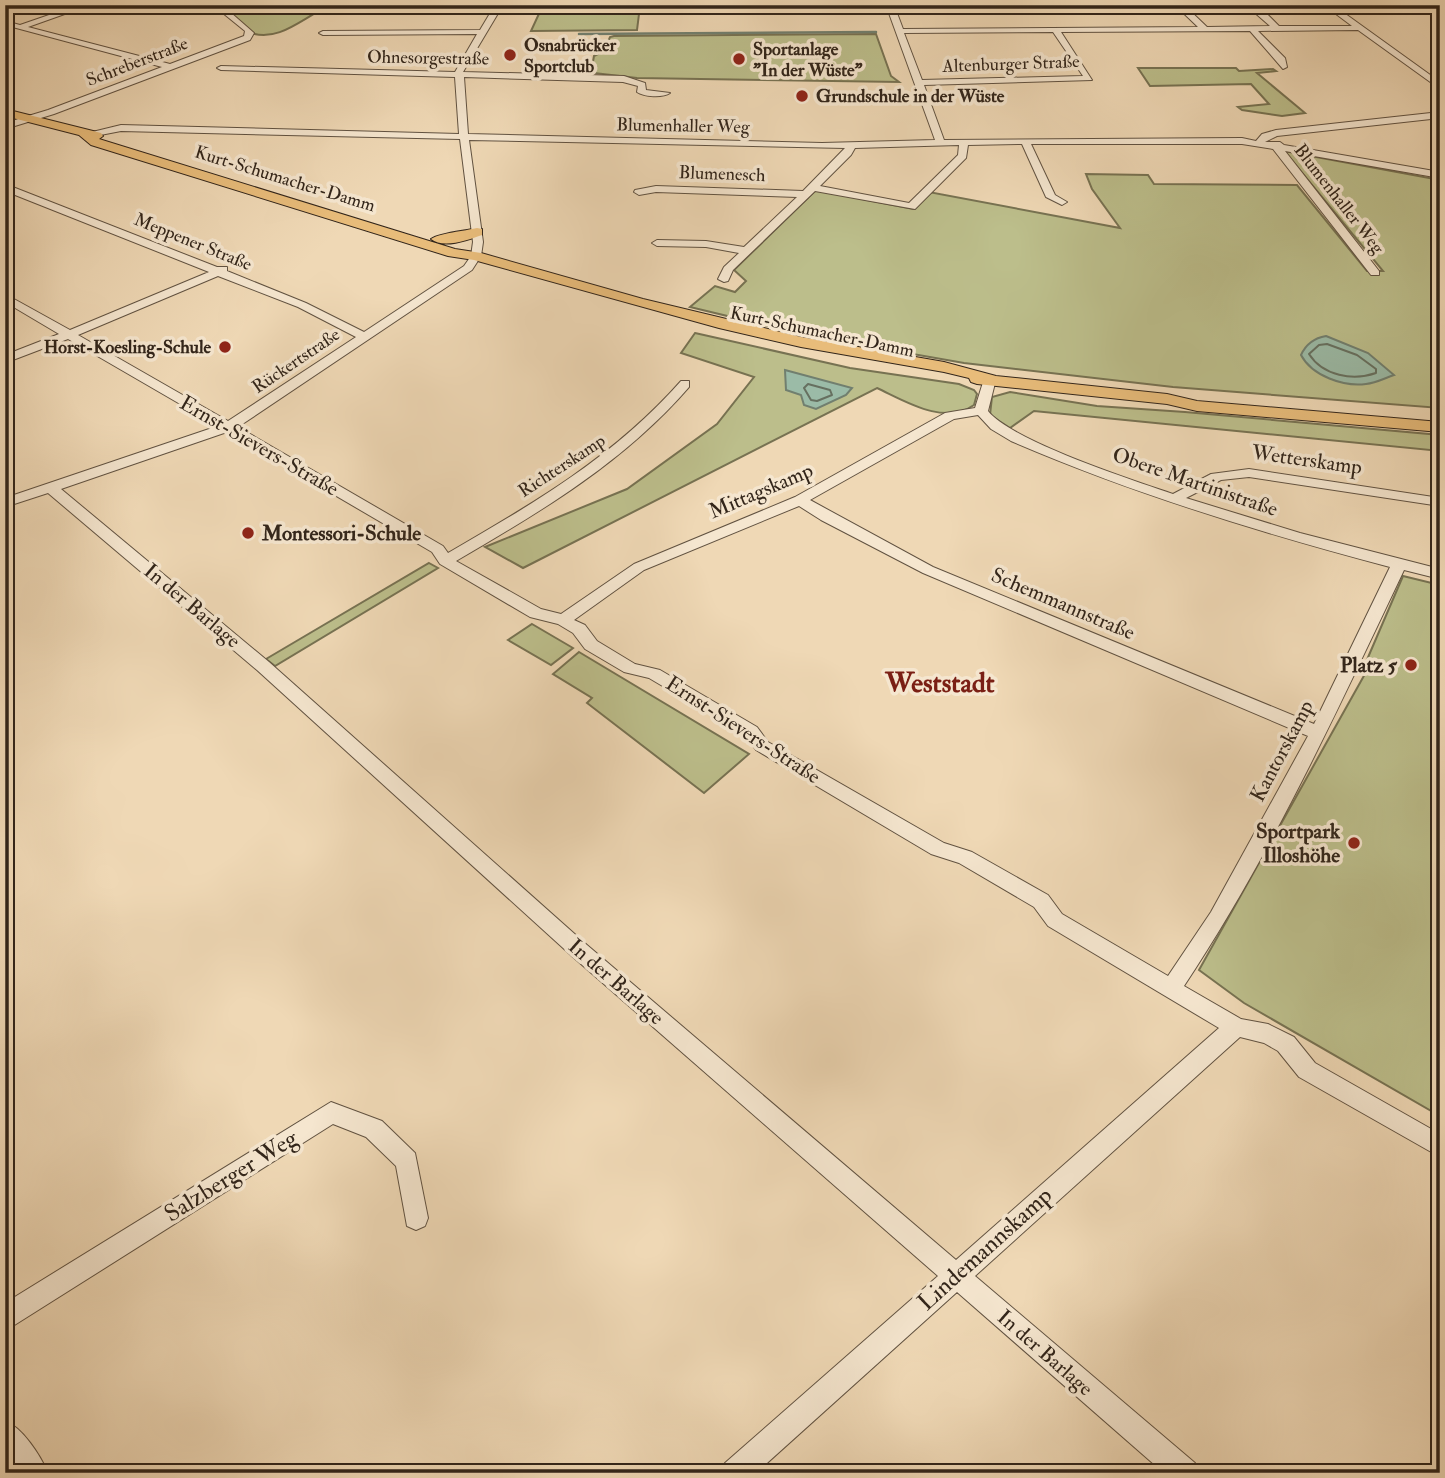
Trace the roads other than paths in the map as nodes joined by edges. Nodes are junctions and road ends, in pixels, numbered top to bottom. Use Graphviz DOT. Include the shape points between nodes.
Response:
graph roads {
  1 [pos="86,5"];
  2 [pos="217,5"];
  3 [pos="499,5"];
  4 [pos="890,5"];
  5 [pos="1179,5"];
  6 [pos="1250,5"];
  7 [pos="1328,5"];
  8 [pos="5,23"];
  9 [pos="20,27"];
  10 [pos="1251,28"];
  11 [pos="1276,28"];
  12 [pos="1360,28"];
  13 [pos="1205,29"];
  14 [pos="1055,30"];
  15 [pos="900,31"];
  16 [pos="5,32"];
  17 [pos="483,32"];
  18 [pos="323,33"];
  19 [pos="167,66"];
  20 [pos="1283,67"];
  21 [pos="221,68"];
  22 [pos="459,75"];
  23 [pos="919,83"];
  24 [pos="1440,86"];
  25 [pos="666,93"];
  26 [pos="5,109"];
  27 [pos="1440,115"];
  28 [pos="33,119"];
  29 [pos="5,126"];
  30 [pos="85,135"];
  31 [pos="464,138"];
  32 [pos="964,141"];
  33 [pos="1025,141"];
  34 [pos="940,142"];
  35 [pos="1260,142"];
  36 [pos="851,145"];
  37 [pos="1280,145"];
  38 [pos="1440,175"];
  39 [pos="5,187"];
  40 [pos="808,190"];
  41 [pos="639,192"];
  42 [pos="1062,202"];
  43 [pos="477,232"];
  44 [pos="438,239"];
  45 [pos="657,243"];
  46 [pos="747,251"];
  47 [pos="476,256"];
  48 [pos="233,264"];
  49 [pos="219,271"];
  50 [pos="1375,273"];
  51 [pos="724,279"];
  52 [pos="5,297"];
  53 [pos="69,335"];
  54 [pos="365,337"];
  55 [pos="5,359"];
  56 [pos="989,379"];
  57 [pos="685,384"];
  58 [pos="1167,399"];
  59 [pos="981,411"];
  60 [pos="1440,417"];
  61 [pos="1440,427"];
  62 [pos="229,428"];
  63 [pos="51,488"];
  64 [pos="1174,499"];
  65 [pos="800,500"];
  66 [pos="1440,502"];
  67 [pos="5,503"];
  68 [pos="445,561"];
  69 [pos="1399,564"];
  70 [pos="1440,574"];
  71 [pos="563,620"];
  72 [pos="1318,733"];
  73 [pos="1171,988"];
  74 [pos="1236,1027"];
  75 [pos="1440,1146"];
  76 [pos="416,1218"];
  77 [pos="955,1275"];
  78 [pos="5,1318"];
  79 [pos="5,1434"];
  80 [pos="34,1473"];
  81 [pos="735,1473"];
  82 [pos="1185,1473"];
  1 -- 9 [label="street"];
  2 -- 19 [label="street, Schreberstraße" via="250,33 247,38"];
  3 -- 17 [label="street"];
  4 -- 15 [label="street"];
  5 -- 13 [label="street"];
  6 -- 11 [label="street"];
  7 -- 12 [label="street"];
  8 -- 9 [label="street"];
  9 -- 16 [label="street"];
  9 -- 19 [label="street"];
  10 -- 11 [label="street"];
  10 -- 13 [label="street"];
  10 -- 20 [label="street" via="1282,60"];
  11 -- 12 [label="street"];
  12 -- 24 [label="street"];
  13 -- 14 [label="street"];
  14 -- 15 [label="street"];
  14 -- 23 [label="street, Altenburger Straße" via="1089,78"];
  15 -- 23 [label="street"];
  17 -- 18 [label="street"];
  17 -- 22 [label="street"];
  19 -- 28 [label="street, Schreberstraße"];
  21 -- 22 [label="street, Ohnesorgestraße"];
  22 -- 25 [label="street, Ohnesorgestraße" via="624,79 642,85 641,92"];
  22 -- 31 [label="street"];
  23 -- 34 [label="street"];
  26 -- 28 [label="main road, Kurt-Schumacher-Damm"];
  27 -- 35 [label="street" via="1276,133"];
  28 -- 29 [label="street, Schreberstraße"];
  28 -- 30 [label="main road, Kurt-Schumacher-Damm"];
  30 -- 31 [label="street, Blumenhaller Weg" via="121,128"];
  30 -- 44 [label="main road, Kurt-Schumacher-Damm" via="111,138"];
  30 -- 47 [label="main road, Kurt-Schumacher-Damm" via="95,142 460,255"];
  31 -- 36 [label="street, Blumenhaller Weg"];
  31 -- 43 [label="street"];
  32 -- 33 [label="street, Blumenhaller Weg"];
  32 -- 34 [label="street, Blumenhaller Weg"];
  32 -- 40 [label="street, Blumenesch" via="963,156 911,207"];
  33 -- 35 [label="street, Blumenhaller Weg"];
  33 -- 42 [label="street" via="1051,197"];
  34 -- 36 [label="street, Blumenhaller Weg"];
  35 -- 37 [label="street, Blumenhaller Weg"];
  36 -- 40 [label="street"];
  37 -- 38 [label="street, Blumenhaller Weg"];
  37 -- 50 [label="street, Blumenhaller Weg" via="1278,149"];
  39 -- 49 [label="street, Meppener Straße"];
  40 -- 41 [label="street, Blumenesch"];
  40 -- 46 [label="street"];
  43 -- 44 [label="main road"];
  43 -- 47 [label="street"];
  44 -- 47 [label="main road, Kurt-Schumacher-Damm" via="465,247"];
  45 -- 46 [label="street"];
  46 -- 51 [label="street"];
  47 -- 54 [label="street, Rückertstraße" via="468,268"];
  47 -- 56 [label="main road, Kurt-Schumacher-Damm" via="657,316 798,350 960,379"];
  48 -- 49 [label="street"];
  49 -- 53 [label="street"];
  49 -- 54 [label="street, Meppener Straße"];
  52 -- 53 [label="street, Ernst-Sievers-Straße"];
  53 -- 55 [label="street"];
  53 -- 62 [label="street, Ernst-Sievers-Straße"];
  54 -- 62 [label="street, Rückertstraße"];
  56 -- 58 [label="main road, Kurt-Schumacher-Damm"];
  56 -- 59 [label="street"];
  57 -- 68 [label="street, Richterskamp" via="603,465"];
  58 -- 60 [label="main road, Kurt-Schumacher-Damm" via="1191,396"];
  58 -- 61 [label="main road, Kurt-Schumacher-Damm" via="1197,406"];
  59 -- 64 [label="street, Obere Martinistraße" via="1001,430"];
  59 -- 65 [label="street, Mittagskamp" via="950,416"];
  62 -- 63 [label="street, Rückertstraße"];
  62 -- 68 [label="street, Ernst-Sievers-Straße" via="438,549"];
  63 -- 67 [label="street, Rückertstraße"];
  63 -- 77 [label="street, In der Barlage" via="263,666 591,960"];
  64 -- 66 [label="street, Wetterskamp" via="1212,477 1236,472"];
  64 -- 69 [label="street, Obere Martinistraße"];
  65 -- 71 [label="street, Mittagskamp" via="639,567"];
  65 -- 72 [label="street, Schemmannstraße" via="928,569"];
  68 -- 71 [label="street, Ernst-Sievers-Straße" via="536,613"];
  69 -- 70 [label="street, Obere Martinistraße"];
  69 -- 72 [label="street, Kantorskamp"];
  71 -- 73 [label="street, Ernst-Sievers-Straße" via="579,629 591,645 630,668 654,674 751,731 762,746 944,852 965,857 1041,901 1055,920"];
  72 -- 73 [label="street, Kantorskamp" via="1218,918"];
  73 -- 74 [label="street, Ernst-Sievers-Straße"];
  74 -- 75 [label="street, Ernst-Sievers-Straße" via="1268,1034 1286,1044 1307,1070"];
  74 -- 77 [label="street, Lindemannskamp"];
  76 -- 78 [label="street, Salzberger Weg" via="407,1161 374,1129 331,1113"];
  77 -- 81 [label="street, Lindemannskamp"];
  77 -- 82 [label="street, In der Barlage"];
  79 -- 80 [label="street"];
}
